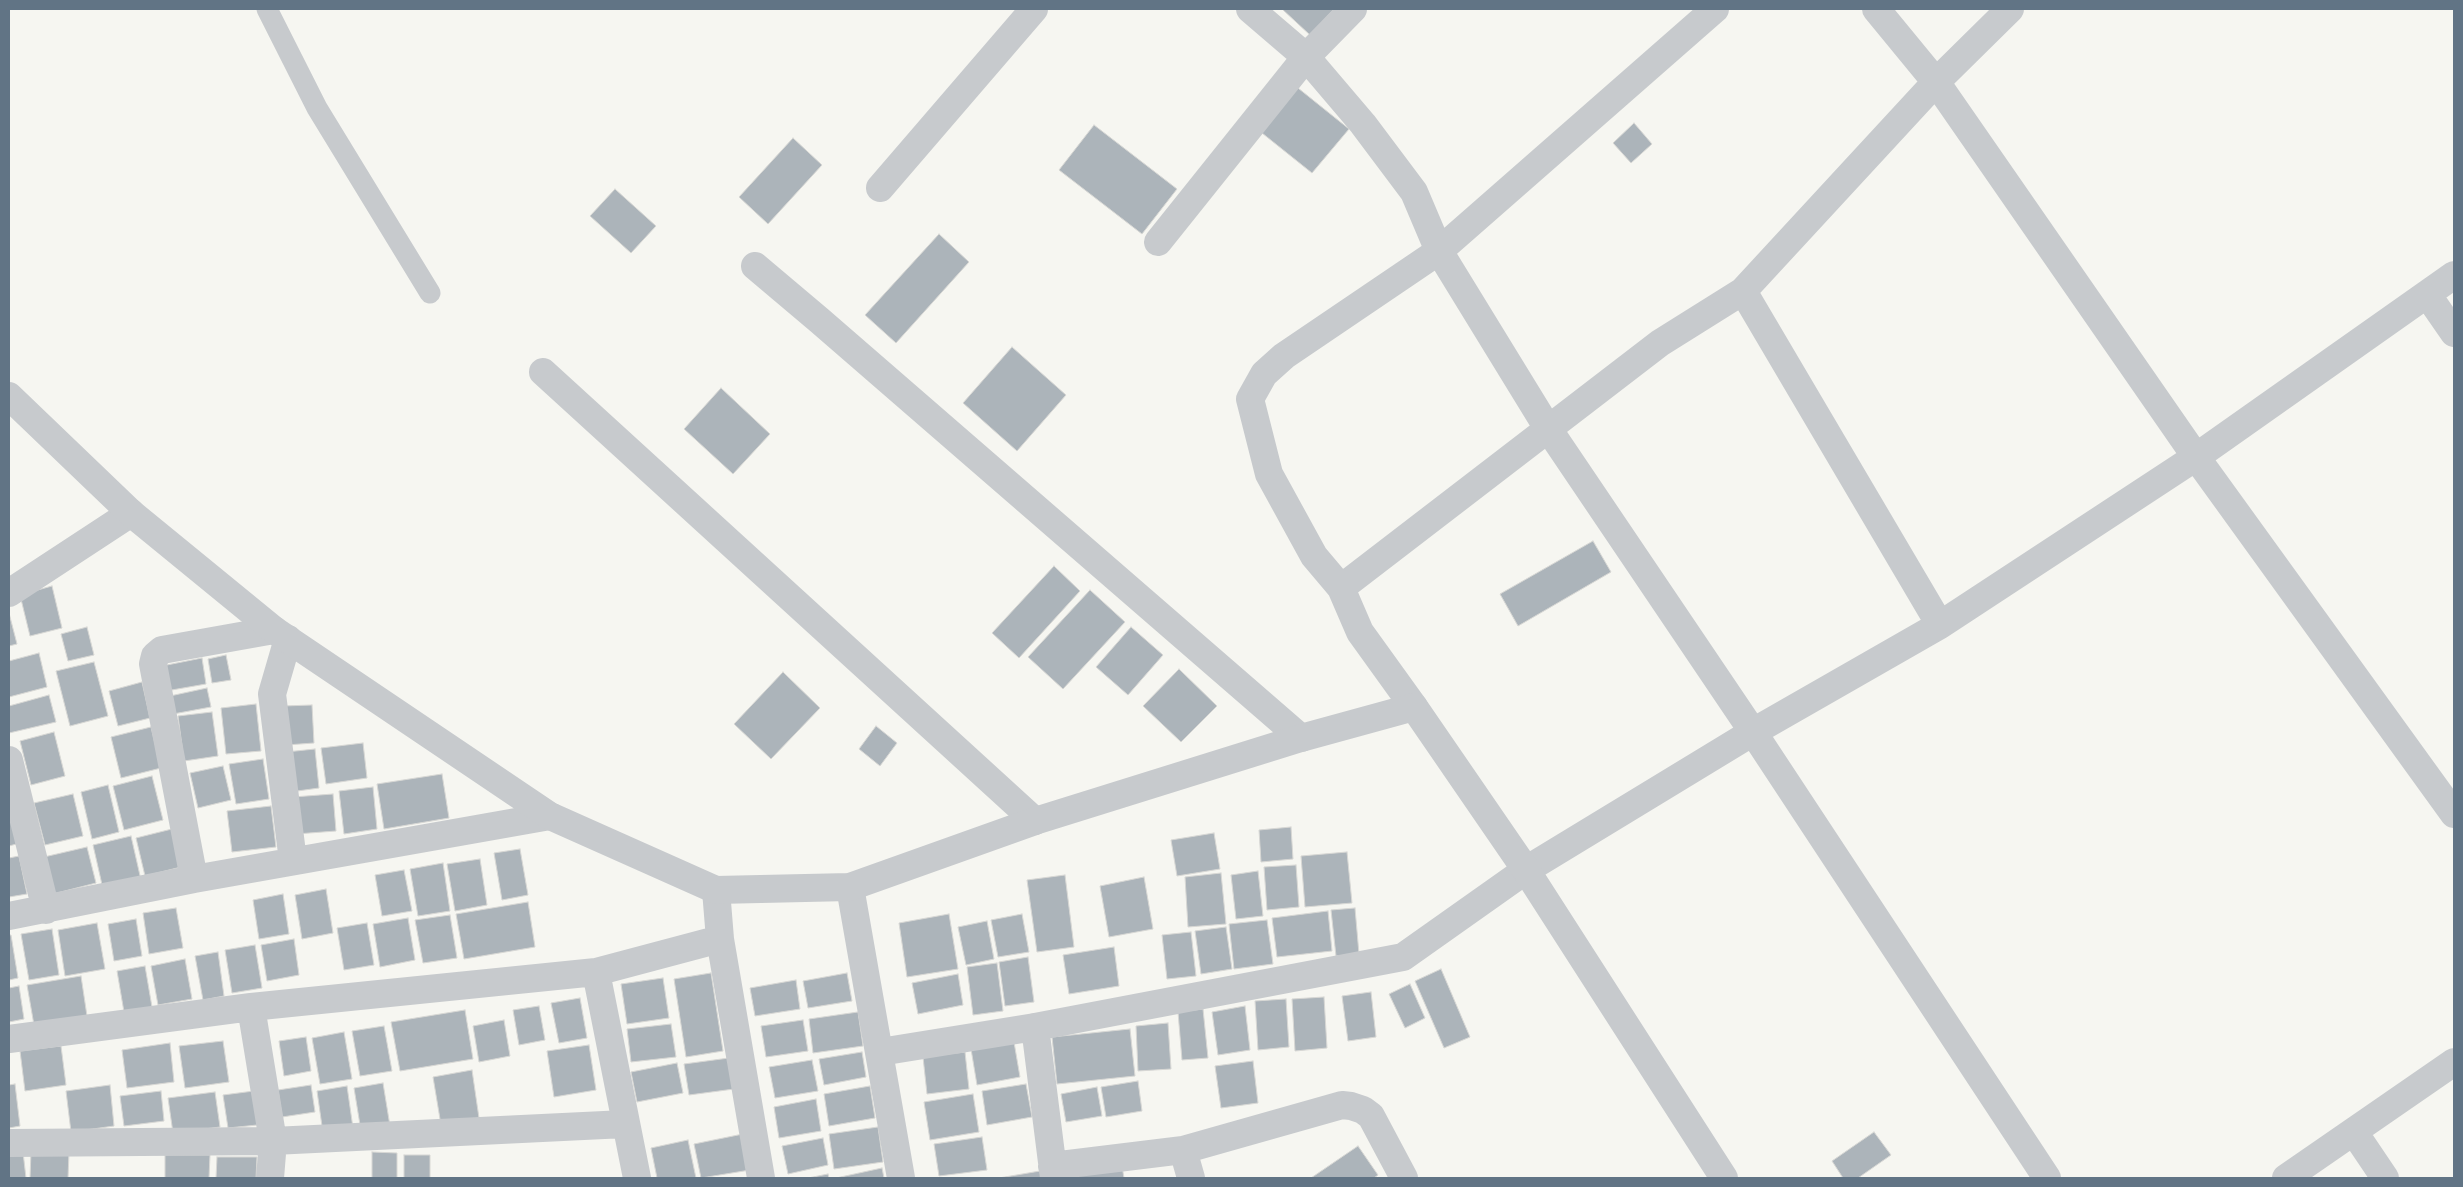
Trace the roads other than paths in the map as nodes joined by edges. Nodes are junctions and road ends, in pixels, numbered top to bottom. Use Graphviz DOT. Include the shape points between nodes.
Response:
graph roads {
  1 [pos="268,9"];
  2 [pos="1034,9"];
  3 [pos="1250,9"];
  4 [pos="1353,9"];
  5 [pos="1715,9"];
  6 [pos="1876,9"];
  7 [pos="2010,9"];
  8 [pos="1306,57"];
  9 [pos="1936,82"];
  10 [pos="880,188"];
  11 [pos="1158,242"];
  12 [pos="1439,251"];
  13 [pos="755,266"];
  14 [pos="2454,276"];
  15 [pos="1743,291"];
  16 [pos="430,293"];
  17 [pos="2427,294"];
  18 [pos="2454,333"];
  19 [pos="542,372"];
  20 [pos="9,396"];
  21 [pos="1548,427"];
  22 [pos="2196,457"];
  23 [pos="130,513"];
  24 [pos="1341,588"];
  25 [pos="9,593"];
  26 [pos="1940,625"];
  27 [pos="281,635"];
  28 [pos="1414,707"];
  29 [pos="1753,732"];
  30 [pos="1301,738"];
  31 [pos="9,760"];
  32 [pos="13,797"];
  33 [pos="2454,814"];
  34 [pos="550,816"];
  35 [pos="1036,821"];
  36 [pos="293,861"];
  37 [pos="1526,870"];
  38 [pos="194,879"];
  39 [pos="850,887"];
  40 [pos="716,890"];
  41 [pos="46,910"];
  42 [pos="9,916"];
  43 [pos="720,939"];
  44 [pos="596,972"];
  45 [pos="251,1007"];
  46 [pos="1035,1027"];
  47 [pos="9,1038"];
  48 [pos="880,1052"];
  49 [pos="2454,1062"];
  50 [pos="625,1124"];
  51 [pos="2354,1132"];
  52 [pos="272,1142"];
  53 [pos="9,1143"];
  54 [pos="1183,1150"];
  55 [pos="1053,1172"];
  56 [pos="270,1178"];
  57 [pos="637,1178"];
  58 [pos="761,1178"];
  59 [pos="901,1178"];
  60 [pos="1191,1178"];
  61 [pos="1404,1178"];
  62 [pos="1724,1178"];
  63 [pos="2047,1178"];
  64 [pos="2286,1178"];
  65 [pos="2385,1178"];
  1 -- 16 [label="lane" via="317,108"];
  2 -- 10 [label="street"];
  3 -- 8 [label="street"];
  4 -- 8 [label="street"];
  5 -- 12 [label="street"];
  6 -- 9 [label="street"];
  7 -- 9 [label="street"];
  8 -- 11 [label="street"];
  8 -- 12 [label="street" via="1414,192"];
  9 -- 15 [label="street"];
  9 -- 22 [label="street"];
  12 -- 21 [label="street"];
  12 -- 24 [label="street" via="1284,356 1264,374 1250,399 1269,474 1314,556"];
  13 -- 30 [label="street"];
  14 -- 17 [label="street"];
  15 -- 21 [label="street" via="1660,343"];
  15 -- 26 [label="street"];
  17 -- 18 [label="street"];
  17 -- 22 [label="street"];
  19 -- 35 [label="street"];
  20 -- 23 [label="street"];
  21 -- 24 [label="street"];
  21 -- 29 [label="street"];
  22 -- 26 [label="street"];
  22 -- 33 [label="street"];
  23 -- 25 [label="street"];
  23 -- 27 [label="street"];
  24 -- 28 [label="street" via="1360,632"];
  26 -- 29 [label="street"];
  27 -- 34 [label="street"];
  27 -- 36 [label="street" via="272,694"];
  27 -- 38 [label="street" via="162,650 155,656 153,664"];
  28 -- 30 [label="street"];
  28 -- 37 [label="street"];
  29 -- 37 [label="street"];
  29 -- 63 [label="street"];
  30 -- 35 [label="street"];
  31 -- 32 [label="street"];
  32 -- 41 [label="street"];
  34 -- 36 [label="street"];
  34 -- 40 [label="street"];
  35 -- 39 [label="street"];
  36 -- 38 [label="street"];
  37 -- 46 [label="street" via="1403,957"];
  37 -- 62 [label="street"];
  38 -- 41 [label="street"];
  39 -- 40 [label="street"];
  39 -- 48 [label="street"];
  40 -- 43 [label="street"];
  41 -- 42 [label="street"];
  43 -- 44 [label="street"];
  43 -- 58 [label="street"];
  44 -- 45 [label="street"];
  44 -- 50 [label="street"];
  45 -- 47 [label="street"];
  45 -- 52 [label="street"];
  46 -- 48 [label="street"];
  46 -- 55 [label="street"];
  48 -- 59 [label="street"];
  49 -- 51 [label="street"];
  50 -- 52 [label="street"];
  50 -- 57 [label="street"];
  51 -- 64 [label="street"];
  51 -- 65 [label="street"];
  52 -- 53 [label="street"];
  52 -- 56 [label="street"];
  54 -- 55 [label="street"];
  54 -- 60 [label="street"];
  54 -- 61 [label="street" via="1351,1106 1370,1116"];
}
